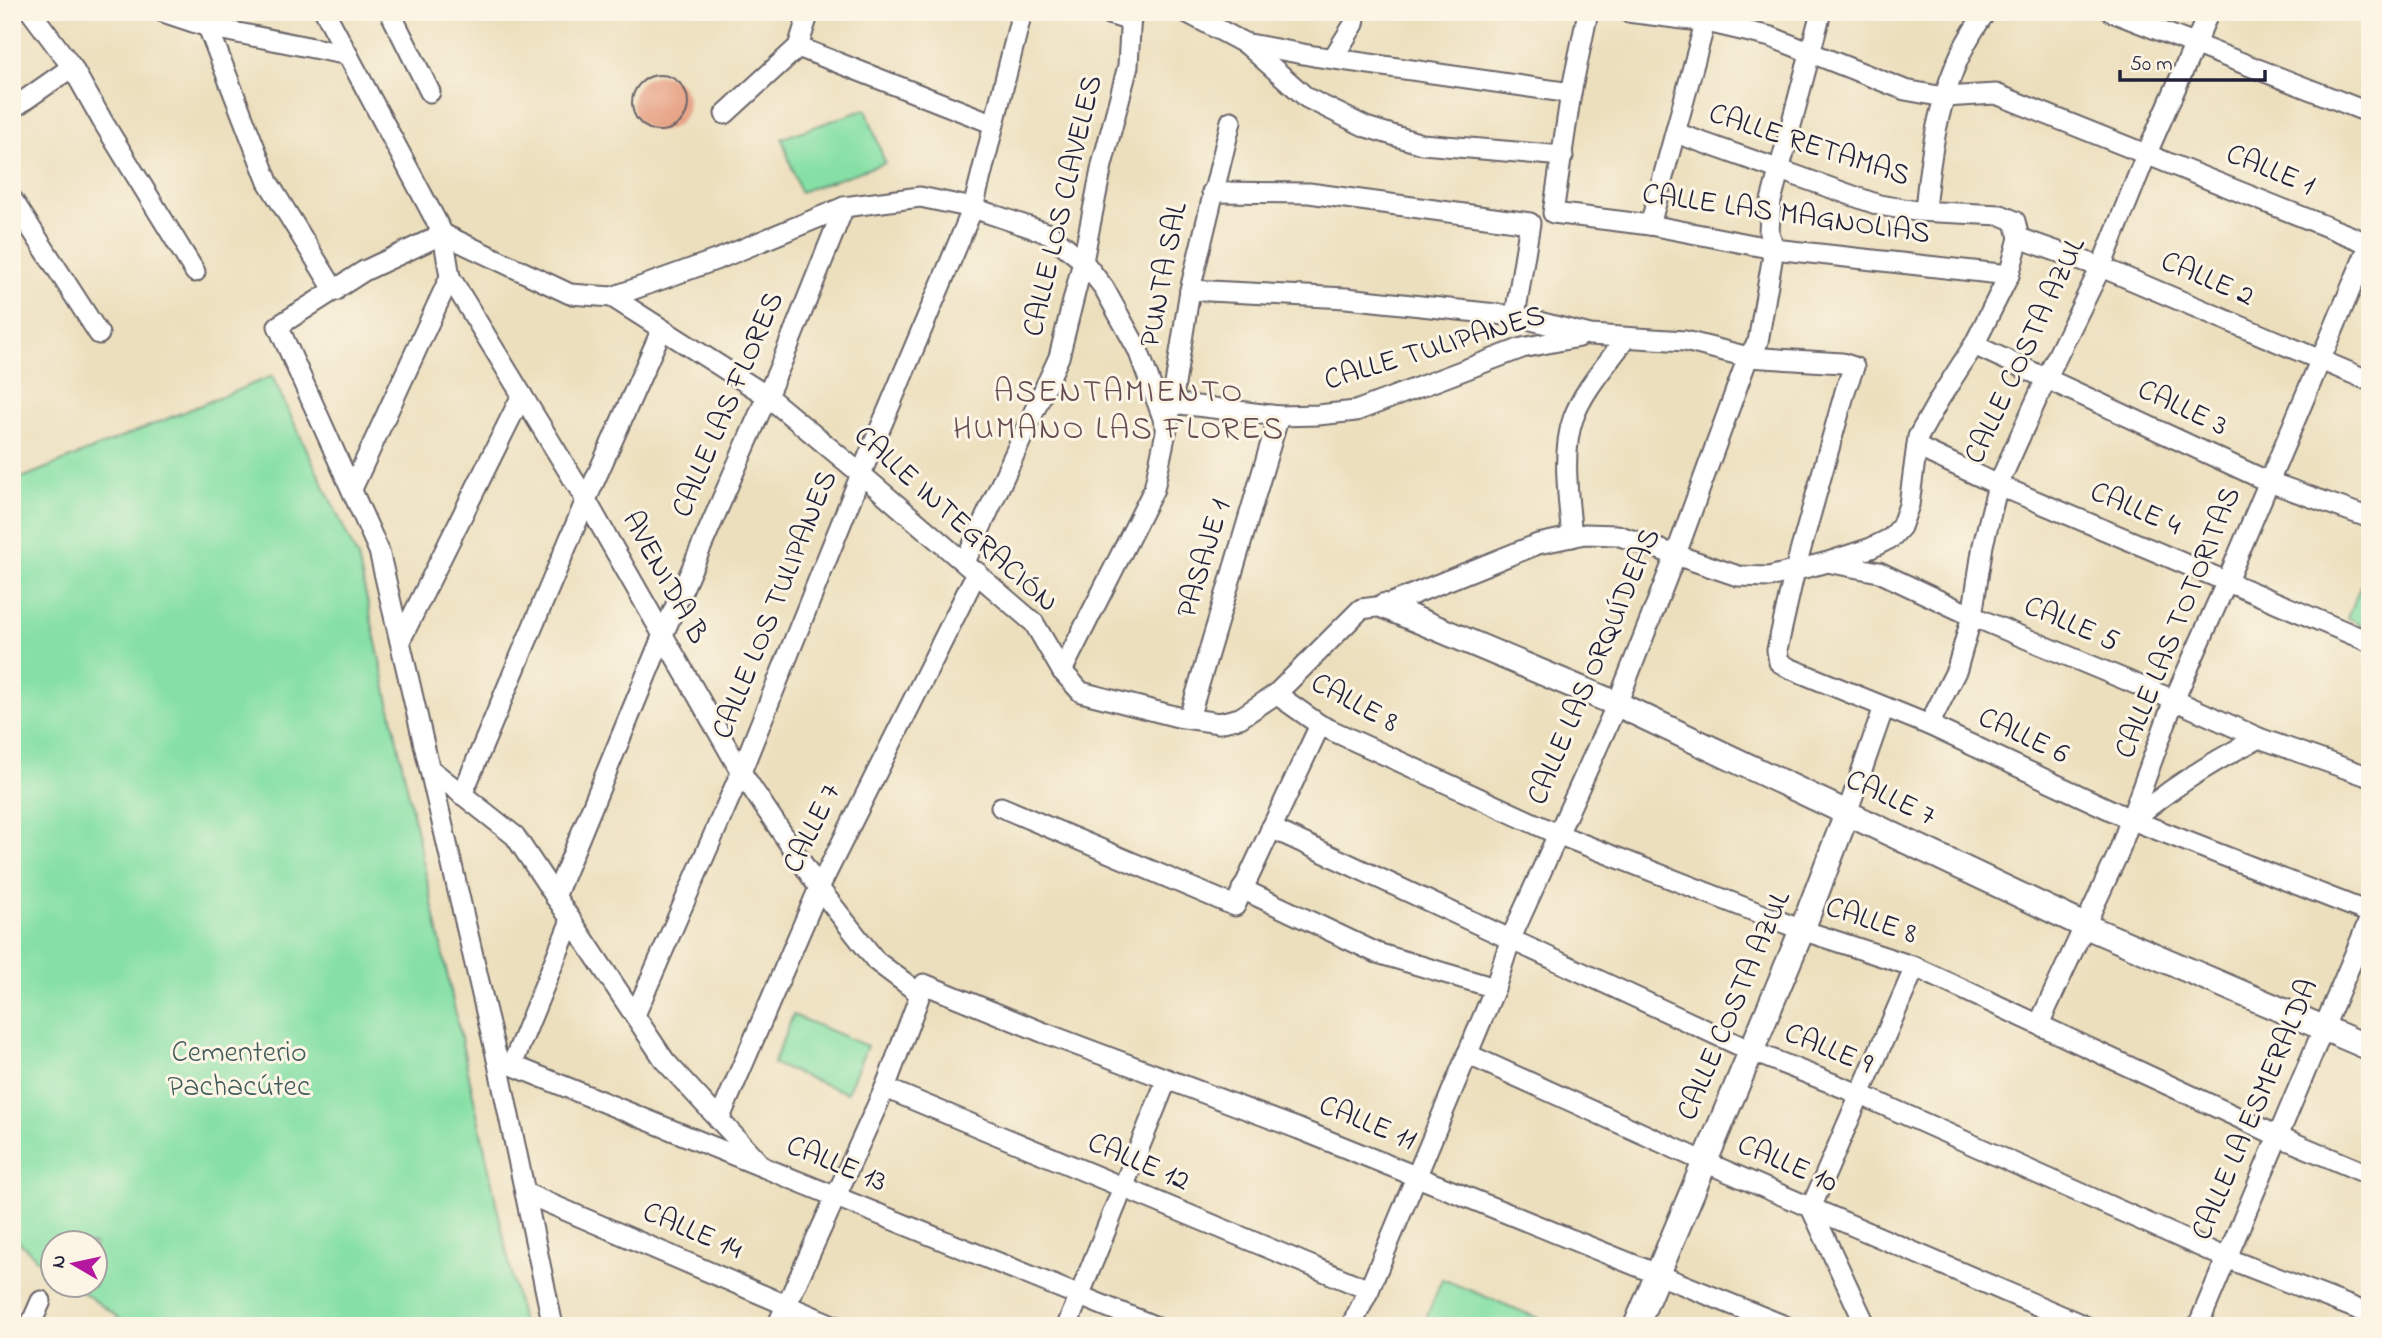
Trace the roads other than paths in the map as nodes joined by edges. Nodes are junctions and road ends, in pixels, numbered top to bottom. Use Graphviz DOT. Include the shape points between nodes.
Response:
graph roads {
  1 [pos="32,12"];
  2 [pos="163,12"];
  3 [pos="325,12"];
  4 [pos="390,12"];
  5 [pos="809,12"];
  6 [pos="1022,12"];
  7 [pos="1102,12"];
  8 [pos="1186,12"];
  9 [pos="1356,12"];
  10 [pos="1588,12"];
  11 [pos="1628,12"];
  12 [pos="1821,12"];
  13 [pos="1986,12"];
  14 [pos="2112,12"];
  15 [pos="2209,12"];
  16 [pos="1131,16"];
  17 [pos="1708,17"];
  18 [pos="204,20"];
  19 [pos="1244,43"];
  20 [pos="2194,46"];
  21 [pos="798,47"];
  22 [pos="1811,54"];
  23 [pos="348,55"];
  24 [pos="1333,58"];
  25 [pos="72,67"];
  26 [pos="430,92"];
  27 [pos="1571,93"];
  28 [pos="1944,97"];
  29 [pos="12,108"];
  30 [pos="2370,113"];
  31 [pos="725,114"];
  32 [pos="1231,121"];
  33 [pos="994,124"];
  34 [pos="1675,134"];
  35 [pos="2147,153"];
  36 [pos="1563,156"];
  37 [pos="1781,171"];
  38 [pos="1212,192"];
  39 [pos="12,199"];
  40 [pos="844,207"];
  41 [pos="973,208"];
  42 [pos="1924,211"];
  43 [pos="1650,225"];
  44 [pos="443,234"];
  45 [pos="2019,238"];
  46 [pos="2370,243"];
  47 [pos="1774,250"];
  48 [pos="1083,261"];
  49 [pos="2101,267"];
  50 [pos="195,272"];
  51 [pos="2009,275"];
  52 [pos="450,277"];
  53 [pos="1190,290"];
  54 [pos="335,291"];
  55 [pos="612,297"];
  56 [pos="1515,316"];
  57 [pos="662,329"];
  58 [pos="99,334"];
  59 [pos="1590,335"];
  60 [pos="1626,338"];
  61 [pos="1975,345"];
  62 [pos="1748,357"];
  63 [pos="2319,361"];
  64 [pos="2046,379"];
  65 [pos="2370,381"];
  66 [pos="522,395"];
  67 [pos="767,396"];
  68 [pos="1172,403"];
  69 [pos="1279,416"];
  70 [pos="1167,429"];
  71 [pos="1917,447"];
  72 [pos="861,474"];
  73 [pos="2269,482"];
  74 [pos="1998,485"];
  75 [pos="352,489"];
  76 [pos="586,500"];
  77 [pos="2370,518"];
  78 [pos="1572,537"];
  79 [pos="1676,554"];
  80 [pos="1828,562"];
  81 [pos="971,567"];
  82 [pos="1795,570"];
  83 [pos="2227,581"];
  84 [pos="1384,606"];
  85 [pos="1972,616"];
  86 [pos="662,637"];
  87 [pos="400,640"];
  88 [pos="2370,642"];
  89 [pos="1062,671"];
  90 [pos="1276,694"];
  91 [pos="2174,700"];
  92 [pos="1617,704"];
  93 [pos="1884,707"];
  94 [pos="1189,718"];
  95 [pos="1320,725"];
  96 [pos="1929,725"];
  97 [pos="2259,738"];
  98 [pos="430,769"];
  99 [pos="741,772"];
  100 [pos="2370,777"];
  101 [pos="462,795"];
  102 [pos="1001,807"];
  103 [pos="1847,814"];
  104 [pos="2132,820"];
  105 [pos="1270,828"];
  106 [pos="1557,834"];
  107 [pos="818,888"];
  108 [pos="555,897"];
  109 [pos="1239,898"];
  110 [pos="2370,915"];
  111 [pos="571,920"];
  112 [pos="2083,925"];
  113 [pos="1802,930"];
  114 [pos="1511,938"];
  115 [pos="1915,967"];
  116 [pos="1494,988"];
  117 [pos="922,989"];
  118 [pos="635,1015"];
  119 [pos="2039,1024"];
  120 [pos="2323,1029"];
  121 [pos="2370,1048"];
  122 [pos="1751,1051"];
  123 [pos="1467,1054"];
  124 [pos="504,1062"];
  125 [pos="1167,1079"];
  126 [pos="885,1088"];
  127 [pos="1859,1094"];
  128 [pos="719,1120"];
  129 [pos="2278,1136"];
  130 [pos="1704,1162"];
  131 [pos="763,1168"];
  132 [pos="2370,1175"];
  133 [pos="1416,1176"];
  134 [pos="1123,1189"];
  135 [pos="525,1193"];
  136 [pos="836,1197"];
  137 [pos="1811,1208"];
  138 [pos="2226,1258"];
  139 [pos="1658,1273"];
  140 [pos="1370,1290"];
  141 [pos="1081,1295"];
  142 [pos="41,1301"];
  143 [pos="786,1306"];
  144 [pos="2370,1314"];
  145 [pos="30,1326"];
  146 [pos="553,1326"];
  147 [pos="777,1326"];
  148 [pos="835,1326"];
  149 [pos="1067,1326"];
  150 [pos="1154,1326"];
  151 [pos="1351,1326"];
  152 [pos="1636,1326"];
  153 [pos="1785,1326"];
  154 [pos="1866,1326"];
  155 [pos="2085,1326"];
  156 [pos="2198,1326"];
  1 -- 25 [label="street"];
  2 -- 18 [label="street"];
  3 -- 23 [label="street, AVENIDA B"];
  4 -- 26 [label="street"];
  5 -- 21 [label="street"];
  6 -- 33 [label="street, CALLE LOS TULIPANES"];
  7 -- 16 [label="street"];
  8 -- 19 [label="street"];
  9 -- 24 [label="street" via="1354,24"];
  10 -- 27 [label="street"];
  11 -- 17 [label="street, CALLE 1"];
  12 -- 22 [label="street, CALLE LAS ORQUÍDEAS"];
  13 -- 28 [label="street" via="1970,33"];
  14 -- 20 [label="street"];
  15 -- 20 [label="street, CALLE COSTA AZUL"];
  16 -- 48 [label="street, CALLE LOS CLAVELES" via="1128,66"];
  17 -- 22 [label="street, CALLE 1"];
  17 -- 34 [label="street"];
  18 -- 23 [label="street"];
  18 -- 54 [label="street" via="268,183"];
  19 -- 24 [label="street"];
  19 -- 36 [label="street" via="1307,98 1366,127 1422,144"];
  20 -- 30 [label="street"];
  20 -- 35 [label="street, CALLE COSTA AZUL"];
  21 -- 31 [label="street"];
  21 -- 33 [label="street"];
  22 -- 28 [label="street, CALLE 1" via="1905,90"];
  22 -- 37 [label="street, CALLE LAS ORQUÍDEAS"];
  23 -- 44 [label="street, AVENIDA B"];
  24 -- 27 [label="street"];
  25 -- 29 [label="street"];
  25 -- 50 [label="street"];
  27 -- 36 [label="street"];
  28 -- 35 [label="street, CALLE 1" via="1996,94"];
  28 -- 42 [label="street"];
  32 -- 38 [label="street, PUNTA SAL"];
  33 -- 41 [label="street, CALLE LOS TULIPANES"];
  34 -- 37 [label="street, CALLE RETAMAS"];
  34 -- 43 [label="street"];
  35 -- 46 [label="street, CALLE 1"];
  35 -- 49 [label="street, CALLE COSTA AZUL"];
  36 -- 43 [label="street, CALLE LAS MAGNOLIAS" via="1553,213"];
  37 -- 42 [label="street, CALLE RETAMAS" via="1879,205"];
  37 -- 47 [label="street, CALLE LAS ORQUÍDEAS" via="1771,201 1769,232"];
  38 -- 53 [label="street, PUNTA SAL"];
  38 -- 56 [label="street" via="1309,193 1530,223"];
  39 -- 58 [label="street"];
  40 -- 41 [label="street, CALLE INTEGRACIÓN" via="920,197"];
  40 -- 55 [label="street, CALLE INTEGRACIÓN"];
  40 -- 67 [label="street, CALLE LAS FLORES"];
  41 -- 48 [label="street, CALLE INTEGRACIÓN" via="1050,234"];
  41 -- 72 [label="street, CALLE LOS TULIPANES"];
  42 -- 45 [label="street, CALLE RETAMAS" via="2001,215 2015,221"];
  43 -- 47 [label="street, CALLE LAS MAGNOLIAS"];
  44 -- 52 [label="street, AVENIDA B"];
  44 -- 54 [label="street" via="364,271"];
  44 -- 55 [label="street, CALLE INTEGRACIÓN" via="570,294"];
  45 -- 49 [label="street, CALLE 2"];
  45 -- 51 [label="street, CALLE INTEGRACIÓN"];
  46 -- 63 [label="street, CALLE LAS TOTORITAS"];
  47 -- 51 [label="street, CALLE LAS MAGNOLIAS"];
  47 -- 62 [label="street, CALLE LAS ORQUÍDEAS" via="1758,342"];
  48 -- 70 [label="street, CALLE INTEGRACIÓN" via="1104,288 1138,350"];
  48 -- 81 [label="street, CALLE LOS CLAVELES" via="1059,357"];
  49 -- 63 [label="street, CALLE 2"];
  49 -- 64 [label="street, CALLE COSTA AZUL"];
  51 -- 61 [label="street, CALLE INTEGRACIÓN"];
  52 -- 66 [label="street, AVENIDA B"];
  52 -- 75 [label="street"];
  53 -- 56 [label="street, CALLE TULIPANES" via="1346,298"];
  53 -- 68 [label="street, PUNTA SAL"];
  54 -- 75 [label="street" via="278,326"];
  55 -- 57 [label="street, CALLE INTEGRACIÓN"];
  56 -- 59 [label="street, CALLE TULIPANES"];
  57 -- 67 [label="street, CALLE INTEGRACIÓN"];
  57 -- 76 [label="street"];
  59 -- 60 [label="street, CALLE TULIPANES"];
  59 -- 69 [label="street, CALLE TULIPANES" via="1522,348 1356,411"];
  60 -- 62 [label="street, CALLE TULIPANES" via="1685,341"];
  60 -- 78 [label="street" via="1572,420 1568,487"];
  61 -- 64 [label="street, CALLE 3"];
  61 -- 71 [label="street, CALLE INTEGRACIÓN" via="1940,398"];
  62 -- 79 [label="street, CALLE LAS ORQUÍDEAS"];
  62 -- 82 [label="street, CALLE TULIPANES" via="1854,367"];
  63 -- 65 [label="street, CALLE 2"];
  63 -- 73 [label="street, CALLE LAS TOTORITAS"];
  64 -- 73 [label="street, CALLE 3"];
  64 -- 74 [label="street, CALLE COSTA AZUL"];
  66 -- 76 [label="street, AVENIDA B"];
  66 -- 87 [label="street"];
  67 -- 72 [label="street, CALLE INTEGRACIÓN"];
  67 -- 86 [label="street, CALLE LAS FLORES"];
  68 -- 69 [label="street, CALLE TULIPANES"];
  68 -- 70 [label="street, PUNTA SAL"];
  69 -- 94 [label="street, PASAJE 1"];
  70 -- 89 [label="street, PUNTA SAL" via="1154,489"];
  71 -- 74 [label="street, CALLE 4"];
  71 -- 80 [label="street, CALLE INTEGRACIÓN" via="1909,505 1900,527 1891,538 1871,548"];
  72 -- 81 [label="street, CALLE INTEGRACIÓN"];
  72 -- 99 [label="street, CALLE LOS TULIPANES"];
  73 -- 77 [label="street, CALLE 3"];
  73 -- 83 [label="street, CALLE LAS TOTORITAS"];
  74 -- 83 [label="street, CALLE 4"];
  74 -- 85 [label="street, CALLE COSTA AZUL"];
  75 -- 87 [label="street" via="379,551"];
  76 -- 86 [label="street, AVENIDA B"];
  76 -- 101 [label="street"];
  78 -- 79 [label="street, CALLE INTEGRACIÓN" via="1617,535"];
  78 -- 84 [label="street, CALLE INTEGRACIÓN" via="1538,544"];
  79 -- 82 [label="street, CALLE INTEGRACIÓN" via="1738,576 1769,578"];
  79 -- 92 [label="street, CALLE LAS ORQUÍDEAS"];
  80 -- 82 [label="street, CALLE INTEGRACIÓN"];
  80 -- 85 [label="street, CALLE 5" via="1879,572"];
  81 -- 89 [label="street, CALLE INTEGRACIÓN" via="1034,623"];
  81 -- 107 [label="street, CALLE 7"];
  82 -- 93 [label="street, CALLE 6" via="1777,650 1779,662"];
  83 -- 88 [label="street, CALLE 4"];
  83 -- 91 [label="street, CALLE LAS TOTORITAS"];
  84 -- 90 [label="street, CALLE INTEGRACIÓN" via="1361,610"];
  84 -- 92 [label="street, CALLE 7"];
  85 -- 91 [label="street, CALLE 5"];
  85 -- 96 [label="street, CALLE COSTA AZUL" via="1957,669"];
  86 -- 99 [label="street, AVENIDA B"];
  86 -- 108 [label="street, CALLE LAS FLORES"];
  87 -- 98 [label="street"];
  89 -- 94 [label="street, CALLE INTEGRACIÓN" via="1081,692"];
  90 -- 94 [label="street, CALLE INTEGRACIÓN" via="1240,718 1219,723"];
  90 -- 95 [label="street, CALLE 8"];
  91 -- 97 [label="street, CALLE 5"];
  91 -- 104 [label="street, CALLE LAS TOTORITAS"];
  92 -- 103 [label="street, CALLE 7"];
  92 -- 106 [label="street, CALLE LAS ORQUÍDEAS"];
  93 -- 96 [label="street, CALLE 6"];
  93 -- 103 [label="street, CALLE COSTA AZUL"];
  95 -- 105 [label="street"];
  95 -- 106 [label="street, CALLE 8"];
  96 -- 104 [label="street, CALLE 6"];
  97 -- 100 [label="street, CALLE 5"];
  97 -- 104 [label="street" via="2185,778"];
  98 -- 101 [label="street"];
  98 -- 124 [label="street"];
  99 -- 107 [label="street, AVENIDA B"];
  99 -- 118 [label="street, CALLE LOS TULIPANES"];
  101 -- 108 [label="street" via="515,836"];
  102 -- 109 [label="street"];
  103 -- 112 [label="street, CALLE 7"];
  103 -- 113 [label="street, CALLE COSTA AZUL"];
  104 -- 110 [label="street, CALLE 6"];
  104 -- 112 [label="street, CALLE LAS TOTORITAS"];
  105 -- 109 [label="street"];
  105 -- 114 [label="street, CALLE 9"];
  106 -- 113 [label="street, CALLE 8"];
  106 -- 114 [label="street, CALLE LAS ORQUÍDEAS"];
  107 -- 117 [label="street, AVENIDA B" via="876,961"];
  107 -- 128 [label="street, CALLE 7"];
  108 -- 111 [label="street"];
  109 -- 116 [label="street" via="1377,953"];
  110 -- 120 [label="street, CALLE LA ESMERALDA"];
  111 -- 118 [label="street"];
  111 -- 124 [label="street"];
  112 -- 119 [label="street, CALLE LAS TOTORITAS"];
  112 -- 120 [label="street, CALLE 7"];
  113 -- 115 [label="street, CALLE 8"];
  113 -- 122 [label="street, CALLE COSTA AZUL"];
  114 -- 116 [label="street, CALLE LAS ORQUÍDEAS"];
  114 -- 122 [label="street, CALLE 9"];
  115 -- 119 [label="street, CALLE 8"];
  115 -- 127 [label="street"];
  116 -- 123 [label="street, CALLE LAS ORQUÍDEAS"];
  117 -- 125 [label="street, CALLE 11"];
  117 -- 126 [label="street"];
  118 -- 128 [label="street" via="665,1061"];
  119 -- 129 [label="street, CALLE 8"];
  120 -- 121 [label="street, CALLE 7"];
  120 -- 129 [label="street, CALLE LA ESMERALDA"];
  122 -- 127 [label="street, CALLE 9"];
  122 -- 130 [label="street, CALLE COSTA AZUL"];
  123 -- 130 [label="street, CALLE 10"];
  123 -- 133 [label="street, CALLE LAS ORQUÍDEAS"];
  124 -- 131 [label="street, CALLE 13"];
  124 -- 135 [label="street"];
  125 -- 133 [label="street, CALLE 11"];
  125 -- 134 [label="street"];
  126 -- 134 [label="street, CALLE 12"];
  126 -- 136 [label="street"];
  127 -- 137 [label="street"];
  127 -- 138 [label="street, CALLE 9"];
  128 -- 131 [label="street"];
  129 -- 132 [label="street, CALLE 8"];
  129 -- 138 [label="street, CALLE LA ESMERALDA"];
  130 -- 137 [label="street, CALLE 10"];
  130 -- 139 [label="street, CALLE COSTA AZUL"];
  131 -- 136 [label="street, CALLE 13"];
  133 -- 139 [label="street, CALLE 11"];
  133 -- 140 [label="street, CALLE LAS ORQUÍDEAS"];
  134 -- 140 [label="street, CALLE 12"];
  134 -- 141 [label="street"];
  135 -- 143 [label="street, CALLE 14"];
  135 -- 146 [label="street"];
  136 -- 141 [label="street, CALLE 13"];
  136 -- 143 [label="street"];
  137 -- 154 [label="street"];
  137 -- 155 [label="street, CALLE 10"];
  138 -- 144 [label="street, CALLE 9"];
  138 -- 156 [label="street, CALLE LA ESMERALDA"];
  139 -- 152 [label="street, CALLE COSTA AZUL"];
  139 -- 153 [label="street, CALLE 11"];
  140 -- 151 [label="street, CALLE LAS ORQUÍDEAS"];
  141 -- 149 [label="street"];
  141 -- 150 [label="street, CALLE 13"];
  142 -- 145 [label="street"];
  143 -- 147 [label="street"];
  143 -- 148 [label="street, CALLE 14"];
}
